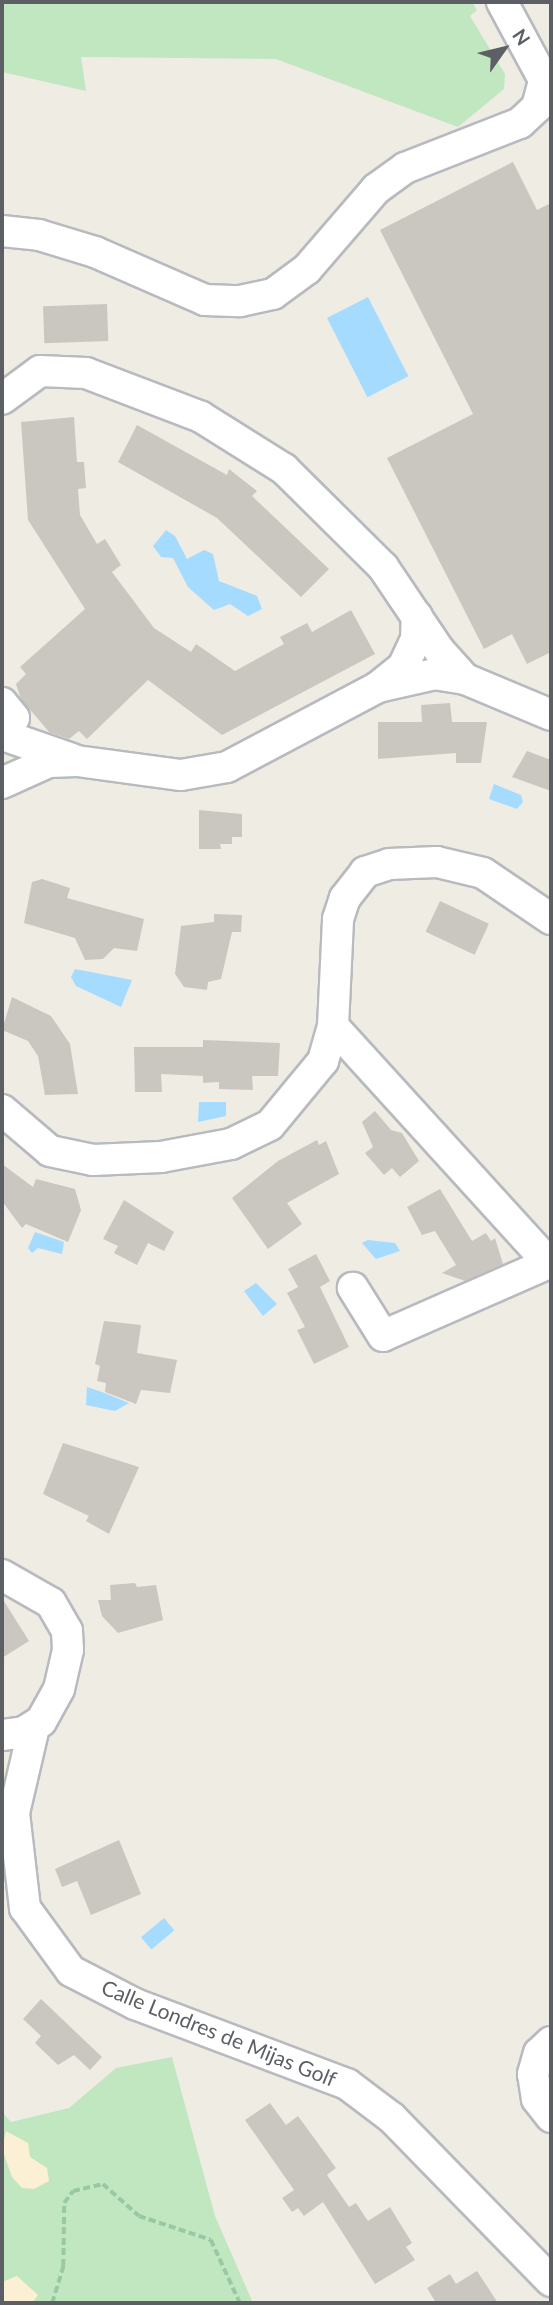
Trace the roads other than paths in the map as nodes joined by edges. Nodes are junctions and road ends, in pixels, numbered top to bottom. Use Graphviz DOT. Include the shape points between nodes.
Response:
graph roads {
  1 [pos="502,2"];
  2 [pos="2,231"];
  3 [pos="2,399"];
  4 [pos="417,617"];
  5 [pos="465,679"];
  6 [pos="378,687"];
  7 [pos="2,703"];
  8 [pos="551,715"];
  9 [pos="3,735"];
  10 [pos="77,761"];
  11 [pos="2,783"];
  12 [pos="551,919"];
  13 [pos="332,1026"];
  14 [pos="2,1110"];
  15 [pos="353,1288"];
  16 [pos="2,1575"];
  17 [pos="34,1727"];
  18 [pos="2,1735"];
  19 [pos="2,1786"];
  20 [pos="13,1813"];
  21 [pos="551,2042"];
  22 [pos="551,2117"];
  23 [pos="551,2281"];
  1 -- 2 [label="street" via="544,80 537,107 520,123 405,168 376,189 307,269 273,294 240,301 205,300 95,252 39,235"];
  3 -- 4 [label="street" via="40,371 86,373 201,416 284,468 340,520"];
  4 -- 5 [label="street"];
  4 -- 6 [label="street" via="416,639 407,660"];
  5 -- 6 [label="street" via="435,674"];
  5 -- 8 [label="street"];
  6 -- 10 [label="street" via="227,767 180,775"];
  7 -- 9 [label="street" via="14,719"];
  9 -- 10 [label="street"];
  10 -- 11 [label="street" via="30,768"];
  12 -- 13 [label="street" via="483,873 437,862 389,864 365,872 345,898 338,919"];
  13 -- 14 [label="street" via="323,1061 300,1095 270,1125 232,1144 161,1157 93,1160 50,1151"];
  13 -- 15 [label="street" via="549,1264 383,1336"];
  16 -- 17 [label="street" via="51,1603 67,1631 60,1689"];
  17 -- 18 [label="street"];
  17 -- 20 [label="street, Calle Londres de Mijas Golf"];
  19 -- 20 [label="street"];
  20 -- 23 [label="street, Calle Londres de Mijas Golf" via="25,1908 71,1971 135,2004 347,2084 392,2118"];
  21 -- 22 [label="street" via="539,2053 533,2074 537,2099"];
}
